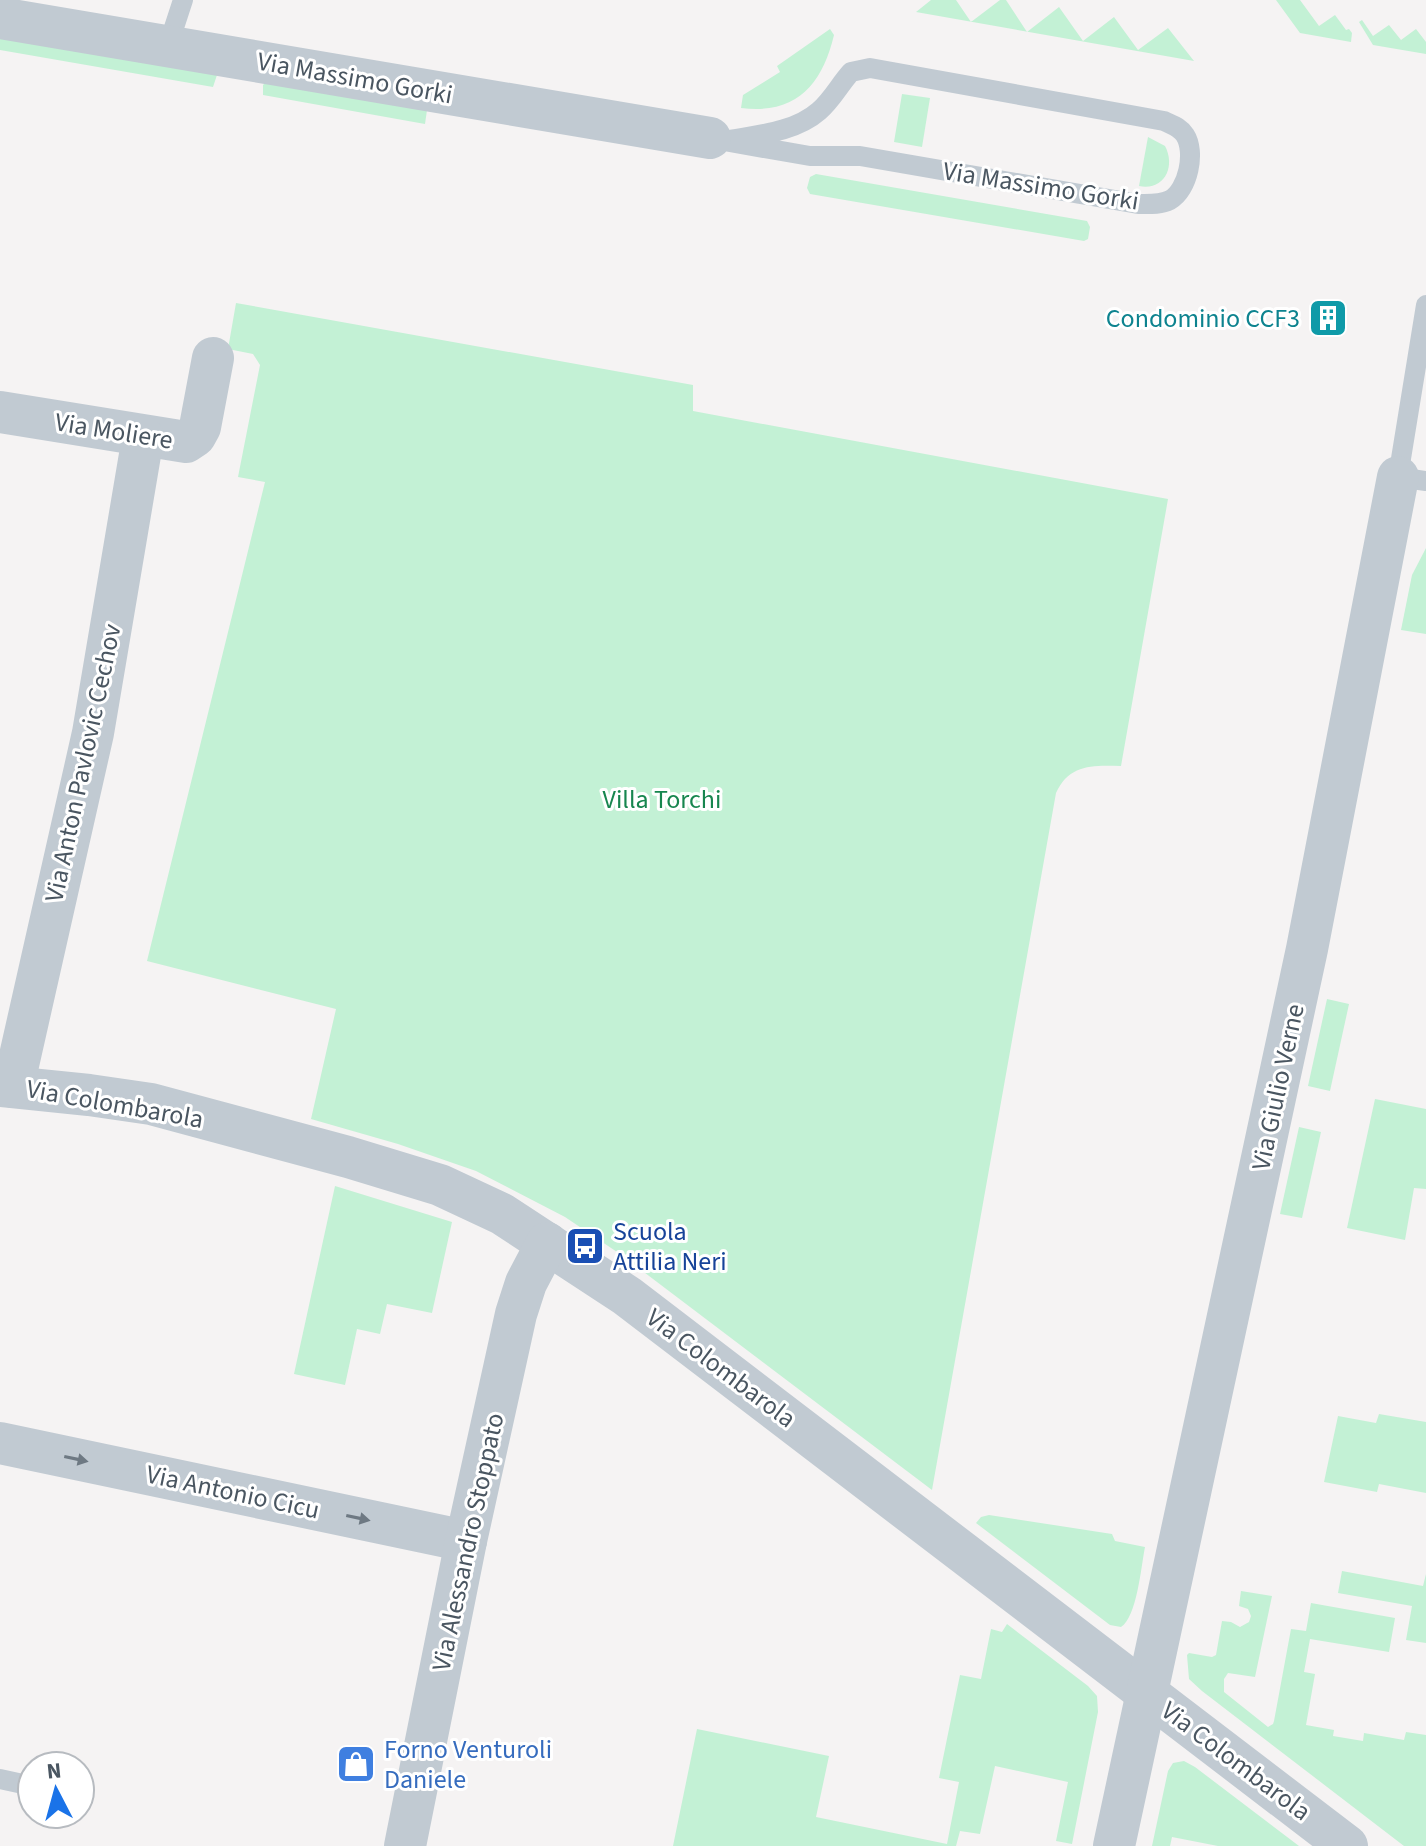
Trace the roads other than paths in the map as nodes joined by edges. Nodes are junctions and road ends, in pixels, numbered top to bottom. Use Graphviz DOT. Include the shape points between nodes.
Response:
graph roads {
  1 [pos="183,0"];
  2 [pos="0,18"];
  3 [pos="168,46"];
  4 [pos="843,81"];
  5 [pos="710,138"];
  6 [pos="1426,305"];
  7 [pos="213,358"];
  8 [pos="0,412"];
  9 [pos="143,437"];
  10 [pos="1412,479"];
  11 [pos="6,1086"];
  12 [pos="547,1243"];
  13 [pos="0,1443"];
  14 [pos="466,1541"];
  15 [pos="1147,1694"];
  16 [pos="405,1846"];
  17 [pos="1114,1846"];
  18 [pos="1347,1846"];
  1 -- 3 [label="lane"];
  2 -- 3 [label="street, Via Massimo Gorki"];
  3 -- 5 [label="street, Via Massimo Gorki"];
  4 -- 4 [label="lane, Via Massimo Gorki" via="805,120 724,141 810,156 860,156 1138,204 1167,202 1177,195 1187,171 1189,144 1184,134 1151,117 870,68 851,72"];
  6 -- 10 [label="lane, Via Giulio Verne"];
  7 -- 9 [label="street, Via Moliere" via="195,436 186,442"];
  8 -- 9 [label="street, Via Moliere"];
  9 -- 11 [label="street, Via Anton Pavlovic Cechov" via="93,733"];
  10 -- 15 [label="street, Via Giulio Verne"];
  11 -- 12 [label="street, Via Colombarola" via="151,1104 348,1157 464,1195"];
  12 -- 14 [label="street, Via Alessandro Stoppato" via="520,1298"];
  12 -- 15 [label="street, Via Colombarola" via="627,1296"];
  13 -- 14 [label="street, Via Antonio Cicu, one-way"];
  14 -- 16 [label="street, Via Alessandro Stoppato"];
  15 -- 17 [label="street, Via Giulio Verne"];
  15 -- 18 [label="street, Via Colombarola"];
}
